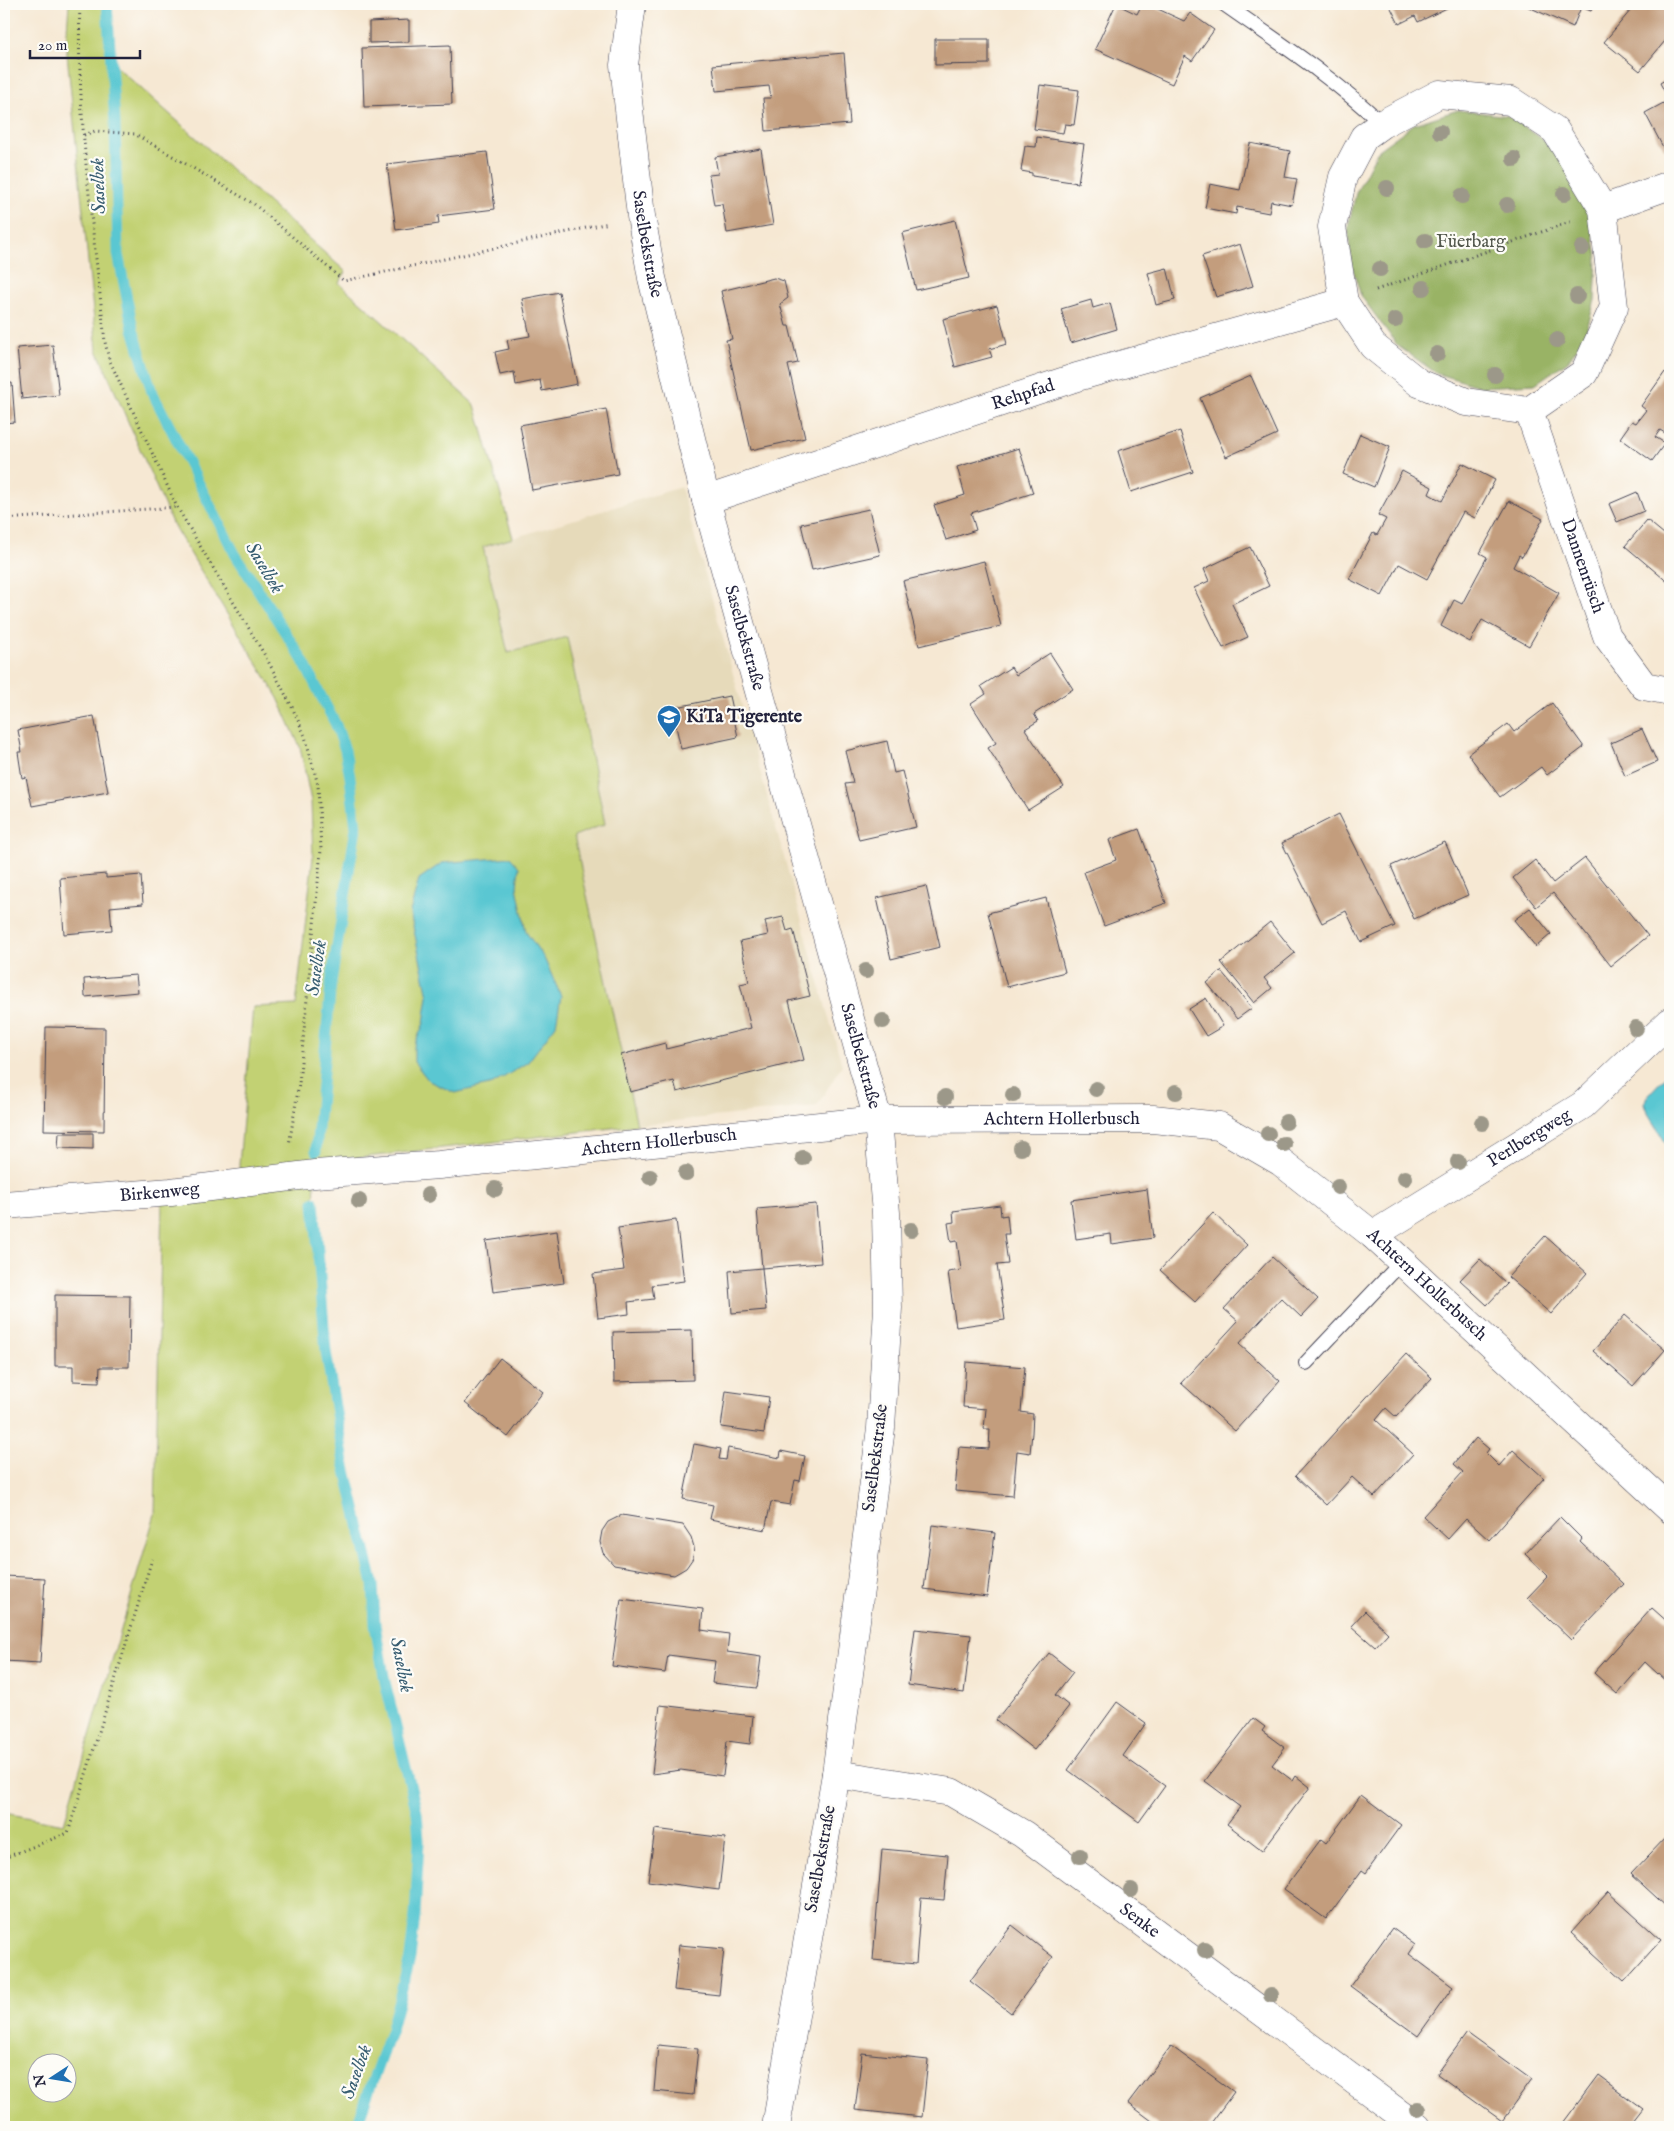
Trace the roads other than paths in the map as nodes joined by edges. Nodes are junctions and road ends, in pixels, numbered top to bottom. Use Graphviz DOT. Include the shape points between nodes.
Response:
graph roads {
  1 [pos="632,4"];
  2 [pos="1224,4"];
  3 [pos="1382,124"];
  4 [pos="1670,186"];
  5 [pos="1604,209"];
  6 [pos="1344,302"];
  7 [pos="1529,411"];
  8 [pos="706,500"];
  9 [pos="1670,691"];
  10 [pos="1670,1022"];
  11 [pos="878,1120"];
  12 [pos="315,1174"];
  13 [pos="4,1205"];
  14 [pos="1373,1235"];
  15 [pos="1402,1263"];
  16 [pos="1306,1363"];
  17 [pos="1670,1508"];
  18 [pos="836,1774"];
  19 [pos="776,2127"];
  20 [pos="1417,2127"];
  1 -- 8 [label="street, Saselbekstraße" via="624,64 642,216 652,278"];
  2 -- 3 [label="lane" via="1324,74"];
  3 -- 5 [label="street" via="1439,94 1511,101 1555,130"];
  3 -- 6 [label="street" via="1364,137 1343,177 1332,227"];
  4 -- 5 [label="street"];
  5 -- 7 [label="street" via="1614,307 1584,373"];
  6 -- 7 [label="street" via="1373,346 1419,383 1466,402"];
  6 -- 8 [label="street, Rehpfad" via="1076,377"];
  7 -- 9 [label="street, Dannenrüsch" via="1607,636 1644,686"];
  8 -- 11 [label="street, Saselbekstraße"];
  10 -- 14 [label="street, Perlbergweg" via="1583,1105"];
  11 -- 12 [label="street, Achtern Hollerbusch" via="439,1165"];
  11 -- 14 [label="street, Achtern Hollerbusch" via="1153,1120 1220,1126 1281,1162"];
  11 -- 18 [label="street, Saselbekstraße" via="886,1213 888,1308 882,1428"];
  12 -- 13 [label="street, Birkenweg" via="171,1192"];
  14 -- 15 [label="street, Achtern Hollerbusch"];
  15 -- 16 [label="lane"];
  15 -- 17 [label="street, Achtern Hollerbusch"];
  18 -- 19 [label="street, Saselbekstraße"];
  18 -- 20 [label="street, Senke" via="951,1792 1023,1834"];
}
